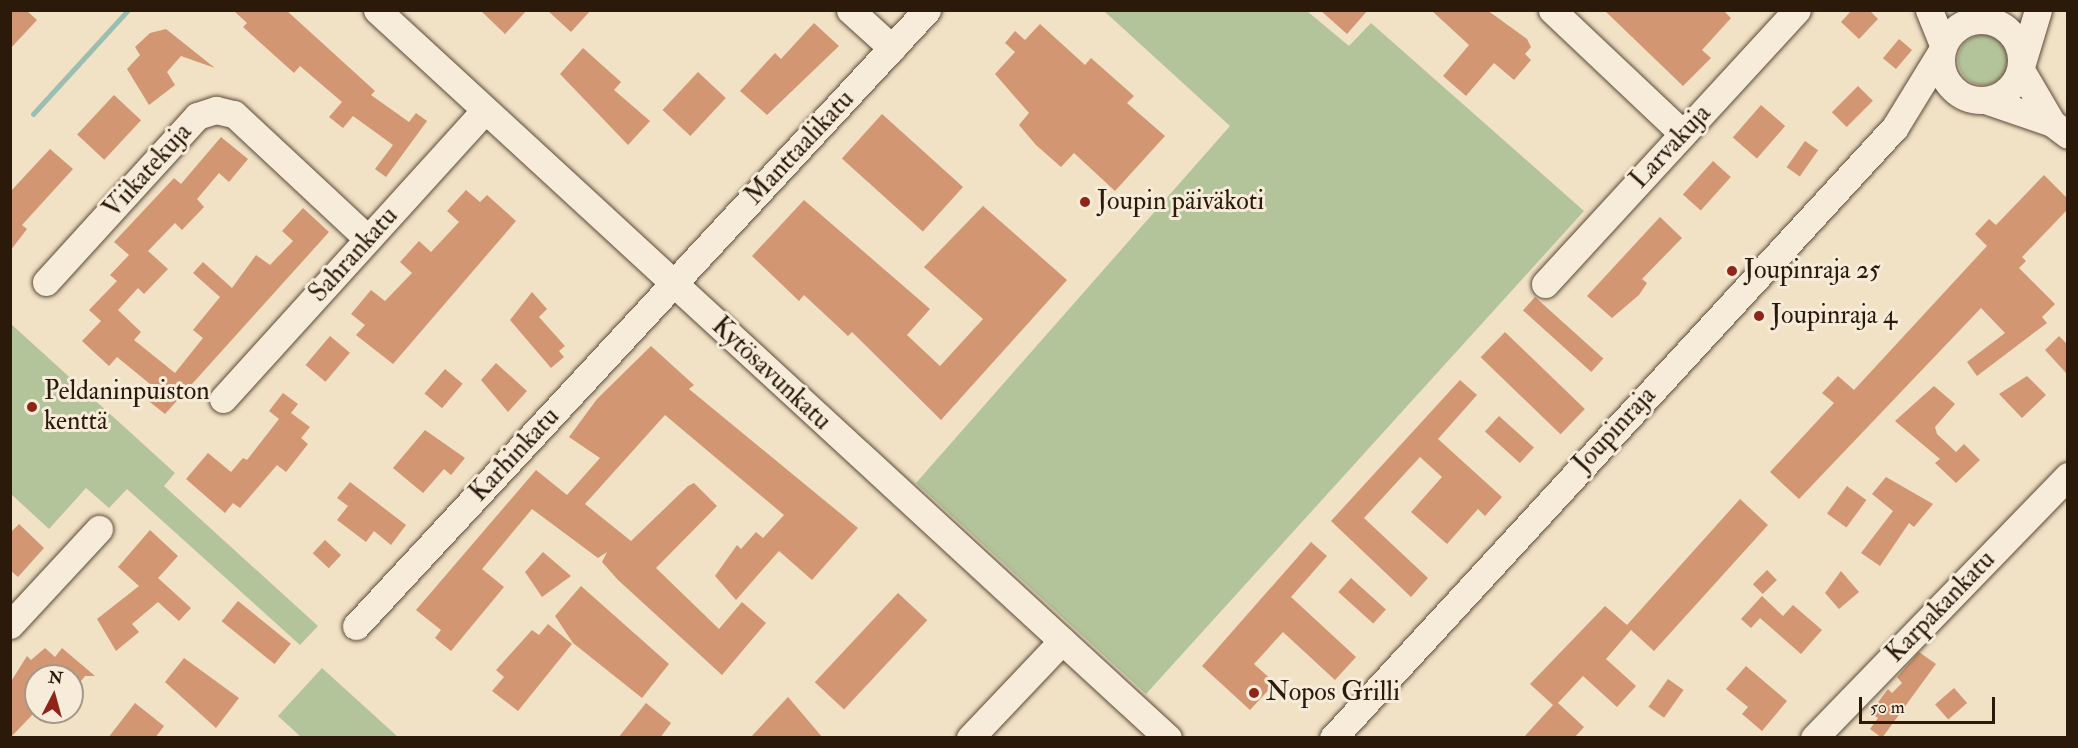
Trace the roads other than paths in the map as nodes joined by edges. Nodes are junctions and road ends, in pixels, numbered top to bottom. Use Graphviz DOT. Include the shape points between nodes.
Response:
graph roads {
  1 [pos="377,10"];
  2 [pos="850,10"];
  3 [pos="927,10"];
  4 [pos="1552,10"];
  5 [pos="1797,10"];
  6 [pos="1929,10"];
  7 [pos="2038,10"];
  8 [pos="1987,15"];
  9 [pos="892,48"];
  10 [pos="1942,48"];
  11 [pos="2021,66"];
  12 [pos="1977,99"];
  13 [pos="485,110"];
  14 [pos="1895,127"];
  15 [pos="2060,129"];
  16 [pos="1683,134"];
  17 [pos="368,239"];
  18 [pos="46,282"];
  19 [pos="674,284"];
  20 [pos="1545,284"];
  21 [pos="222,399"];
  22 [pos="2067,476"];
  23 [pos="99,529"];
  24 [pos="10,625"];
  25 [pos="356,626"];
  26 [pos="1062,641"];
  27 [pos="1335,736"];
  28 [pos="1168,737"];
  29 [pos="970,738"];
  30 [pos="1814,738"];
  1 -- 13 [label="street, Kytösavunkatu"];
  2 -- 9 [label="street"];
  3 -- 9 [label="street, Manttaalikatu"];
  4 -- 16 [label="street"];
  5 -- 16 [label="street, Larvakuja"];
  6 -- 10 [label="street"];
  7 -- 11 [label="street"];
  8 -- 10 [label="street" via="1965,22"];
  8 -- 11 [label="street" via="2017,41"];
  9 -- 19 [label="street, Manttaalikatu"];
  10 -- 12 [label="street" via="1943,75"];
  10 -- 14 [label="street, Joupinraja"];
  11 -- 12 [label="street" via="2008,91"];
  11 -- 15 [label="street"];
  12 -- 14 [label="street, Joupinraja" via="1944,98"];
  12 -- 15 [label="street"];
  13 -- 17 [label="street, Sahrankatu"];
  13 -- 19 [label="street, Kytösavunkatu"];
  14 -- 27 [label="street, Joupinraja"];
  16 -- 20 [label="street, Larvakuja"];
  17 -- 18 [label="street, Viikatekuja" via="234,114 216,110 197,116"];
  17 -- 21 [label="street, Sahrankatu"];
  19 -- 25 [label="street, Karhinkatu"];
  19 -- 26 [label="street, Kytösavunkatu"];
  22 -- 30 [label="street, Karpakankatu"];
  23 -- 24 [label="street"];
  26 -- 28 [label="street, Kytösavunkatu"];
  26 -- 29 [label="street"];
}
